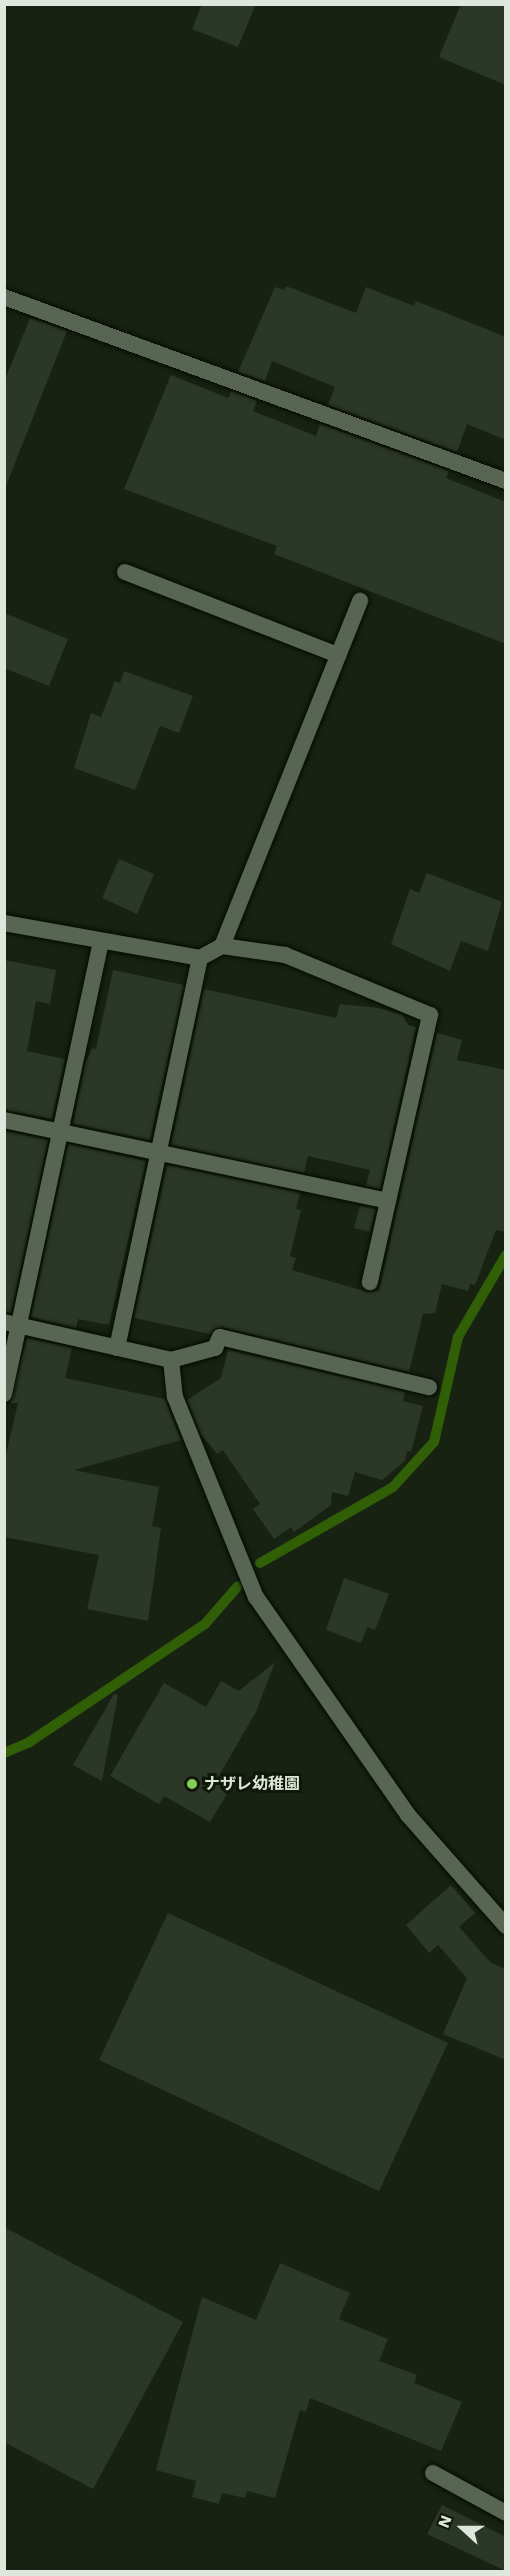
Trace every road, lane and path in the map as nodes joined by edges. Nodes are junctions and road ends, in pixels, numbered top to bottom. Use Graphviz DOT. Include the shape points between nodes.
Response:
graph roads {
  1 [pos="4,297"];
  2 [pos="506,481"];
  3 [pos="125,572"];
  4 [pos="360,601"];
  5 [pos="338,655"];
  6 [pos="4,923"];
  7 [pos="101,941"];
  8 [pos="222,946"];
  9 [pos="200,958"];
  10 [pos="4,1120"];
  11 [pos="60,1131"];
  12 [pos="158,1152"];
  13 [pos="387,1201"];
  14 [pos="370,1282"];
  15 [pos="12,1323"];
  16 [pos="117,1348"];
  17 [pos="171,1360"];
  18 [pos="429,1387"];
  19 [pos="4,1394"];
  20 [pos="506,1926"];
  21 [pos="433,2473"];
  22 [pos="506,2514"];
  1 -- 2 [label="street"];
  3 -- 5 [label="street"];
  4 -- 5 [label="street"];
  5 -- 8 [label="street"];
  6 -- 7 [label="street"];
  7 -- 9 [label="street"];
  7 -- 11 [label="street"];
  8 -- 9 [label="street"];
  8 -- 13 [label="street" via="285,956 430,1015"];
  9 -- 12 [label="street"];
  10 -- 11 [label="street"];
  11 -- 12 [label="street"];
  11 -- 15 [label="street"];
  12 -- 13 [label="street"];
  12 -- 16 [label="street"];
  13 -- 14 [label="street"];
  15 -- 16 [label="street"];
  15 -- 19 [label="street"];
  16 -- 17 [label="street"];
  17 -- 18 [label="street" via="215,1348 220,1337"];
  17 -- 20 [label="street" via="175,1397 256,1597 408,1815"];
  21 -- 22 [label="street"];
}
